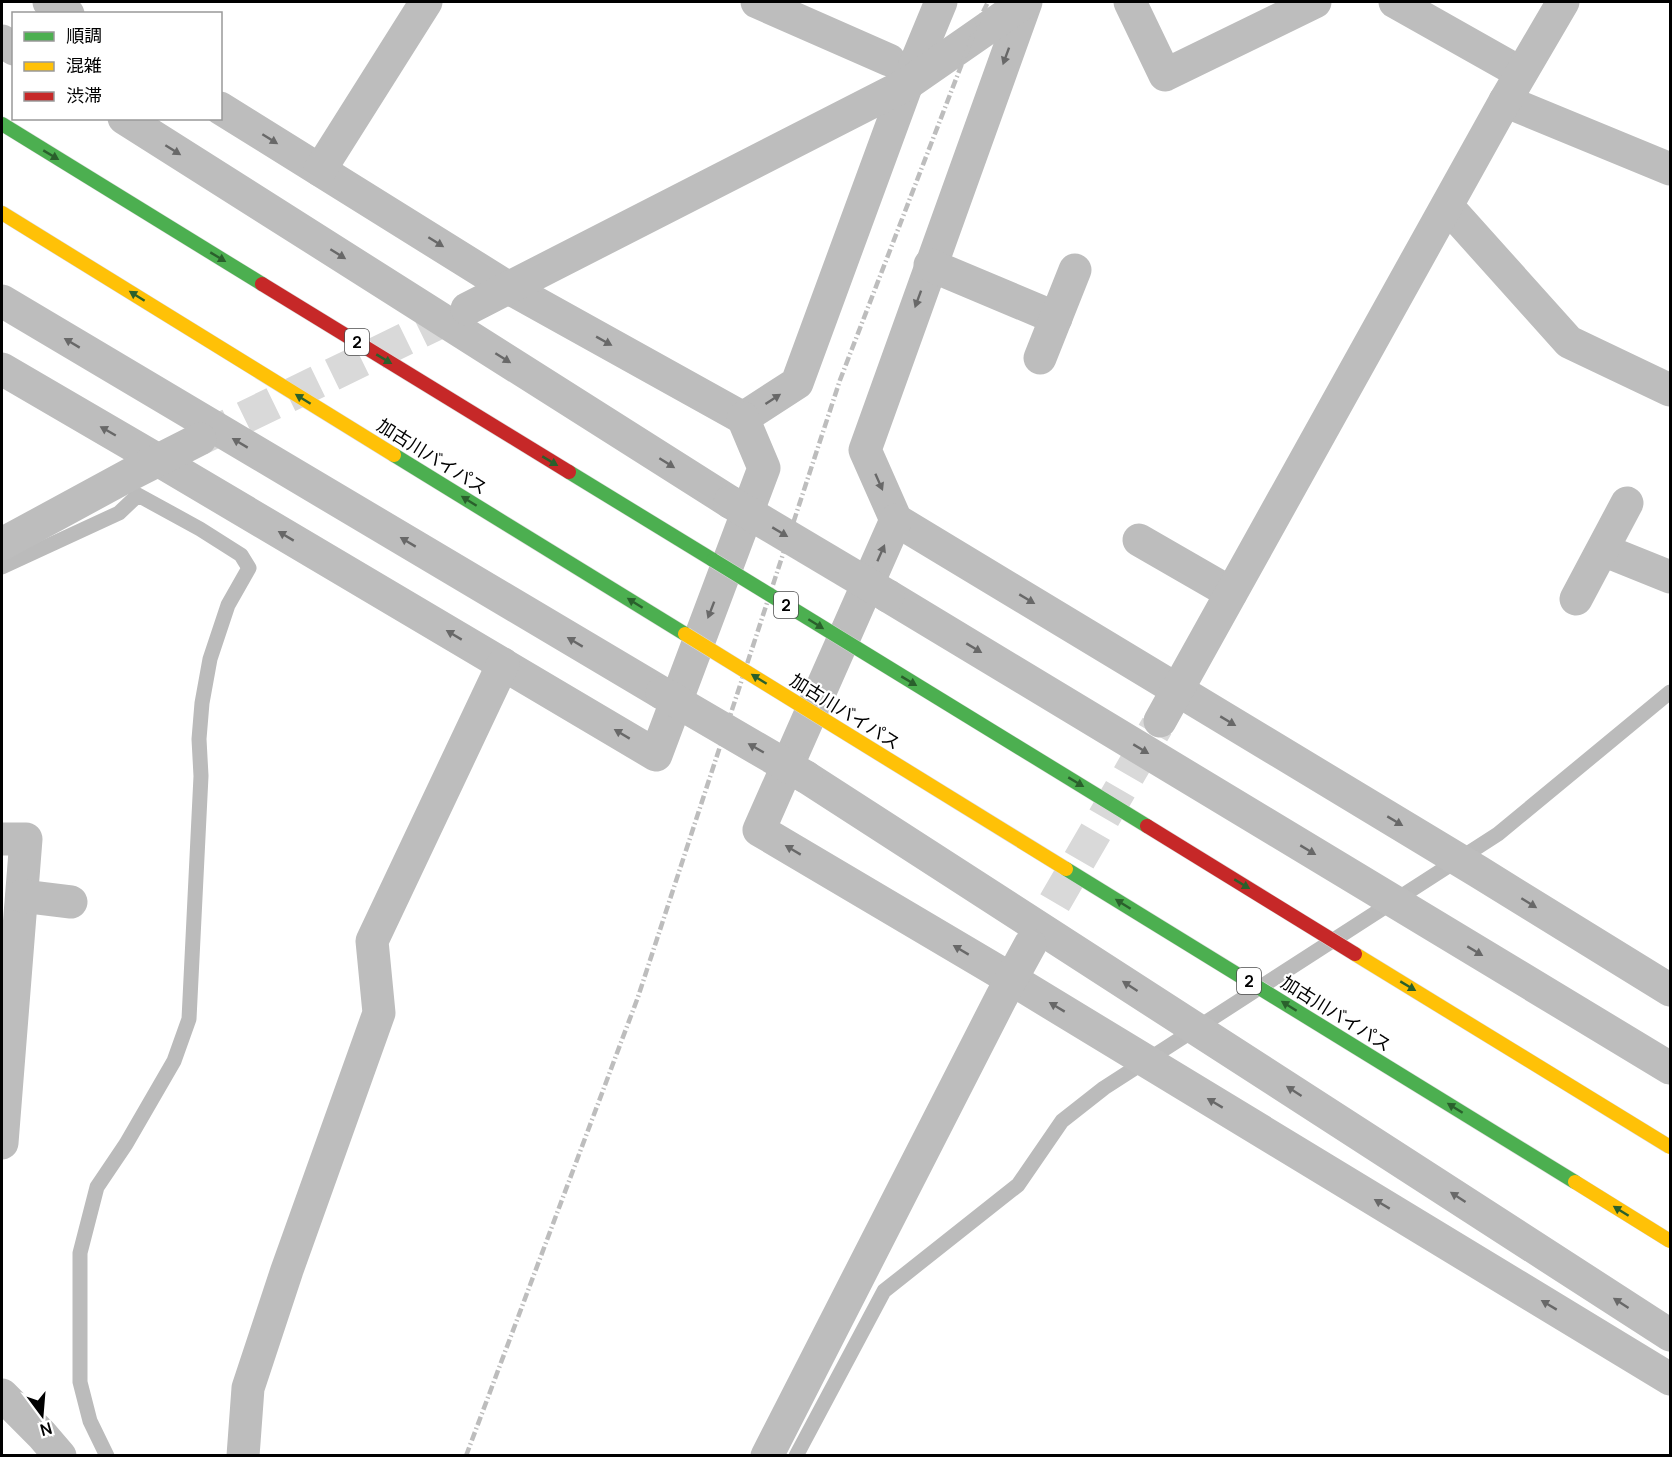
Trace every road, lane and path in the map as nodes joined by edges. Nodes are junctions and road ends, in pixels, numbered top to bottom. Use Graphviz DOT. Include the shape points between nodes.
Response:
graph roads {
  1 [pos="49,2"];
  2 [pos="426,2"];
  3 [pos="757,2"];
  4 [pos="941,2"];
  5 [pos="1026,2"];
  6 [pos="1130,2"];
  7 [pos="1315,2"];
  8 [pos="1395,2"];
  9 [pos="1563,2"];
  10 [pos="65,12"];
  11 [pos="898,72"];
  12 [pos="1513,87"];
  13 [pos="222,109"];
  14 [pos="127,120"];
  15 [pos="2,124"];
  16 [pos="1671,169"];
  17 [pos="320,170"];
  18 [pos="1448,206"];
  19 [pos="2,213"];
  20 [pos="930,266"];
  21 [pos="1075,270"];
  22 [pos="509,288"];
  23 [pos="2,301"];
  24 [pos="467,309"];
  25 [pos="1056,318"];
  26 [pos="1040,358"];
  27 [pos="2,369"];
  28 [pos="1671,390"];
  29 [pos="743,418"];
  30 [pos="201,439"];
  31 [pos="158,460"];
  32 [pos="1627,503"];
  33 [pos="896,520"];
  34 [pos="1139,540"];
  35 [pos="2,544"];
  36 [pos="1603,550"];
  37 [pos="1671,577"];
  38 [pos="1231,593"];
  39 [pos="1576,599"];
  40 [pos="503,664"];
  41 [pos="1178,691"];
  42 [pos="1160,721"];
  43 [pos="2,839"];
  44 [pos="22,896"];
  45 [pos="71,902"];
  46 [pos="1030,945"];
  47 [pos="1011,979"];
  48 [pos="8,981"];
  49 [pos="1671,990"];
  50 [pos="1671,1068"];
  51 [pos="2,1143"];
  52 [pos="1671,1147"];
  53 [pos="1671,1242"];
  54 [pos="1671,1335"];
  55 [pos="1671,1379"];
  56 [pos="2,1395"];
  57 [pos="60,1455"];
  58 [pos="243,1455"];
  59 [pos="766,1455"];
  1 -- 10 [label="street"];
  2 -- 17 [label="street"];
  3 -- 11 [label="street"];
  4 -- 11 [label="street"];
  5 -- 11 [label="street"];
  5 -- 20 [label="street, one-way"];
  6 -- 7 [label="street" via="1165,75"];
  8 -- 12 [label="street"];
  9 -- 12 [label="street"];
  11 -- 22 [label="street"];
  29 -- 11 [label="street, one-way" via="797,383"];
  12 -- 16 [label="street"];
  12 -- 18 [label="street"];
  13 -- 17 [label="street, one-way"];
  14 -- 50 [label="street, one-way, bridge" via="730,502"];
  15 -- 52 [label="highway, 2, one-way, bridge"];
  17 -- 22 [label="street, one-way"];
  18 -- 28 [label="street" via="1569,342"];
  18 -- 38 [label="street"];
  53 -- 19 [label="highway, 加古川バイパス / 2, one-way, bridge"];
  20 -- 25 [label="street"];
  20 -- 33 [label="street, one-way" via="865,450"];
  21 -- 25 [label="street"];
  22 -- 24 [label="street"];
  22 -- 29 [label="street, one-way"];
  54 -- 23 [label="street, one-way, bridge" via="806,777"];
  25 -- 26 [label="street"];
  31 -- 27 [label="street, one-way"];
  29 -- 40 [label="street, one-way" via="764,468 656,755"];
  30 -- 31 [label="street"];
  31 -- 35 [label="street"];
  40 -- 31 [label="street, one-way"];
  32 -- 36 [label="street"];
  33 -- 41 [label="street, one-way"];
  47 -- 33 [label="street, one-way" via="759,830"];
  34 -- 38 [label="street"];
  36 -- 37 [label="street"];
  36 -- 39 [label="street"];
  38 -- 41 [label="street"];
  40 -- 58 [label="street" via="372,941 379,1013 248,1388"];
  41 -- 42 [label="street"];
  41 -- 49 [label="street, one-way"];
  43 -- 44 [label="street" via="26,839"];
  44 -- 45 [label="street"];
  44 -- 48 [label="street"];
  46 -- 47 [label="street"];
  55 -- 47 [label="street, one-way"];
  47 -- 59 [label="street"];
  48 -- 51 [label="street"];
  56 -- 57 [label="street"];
}
